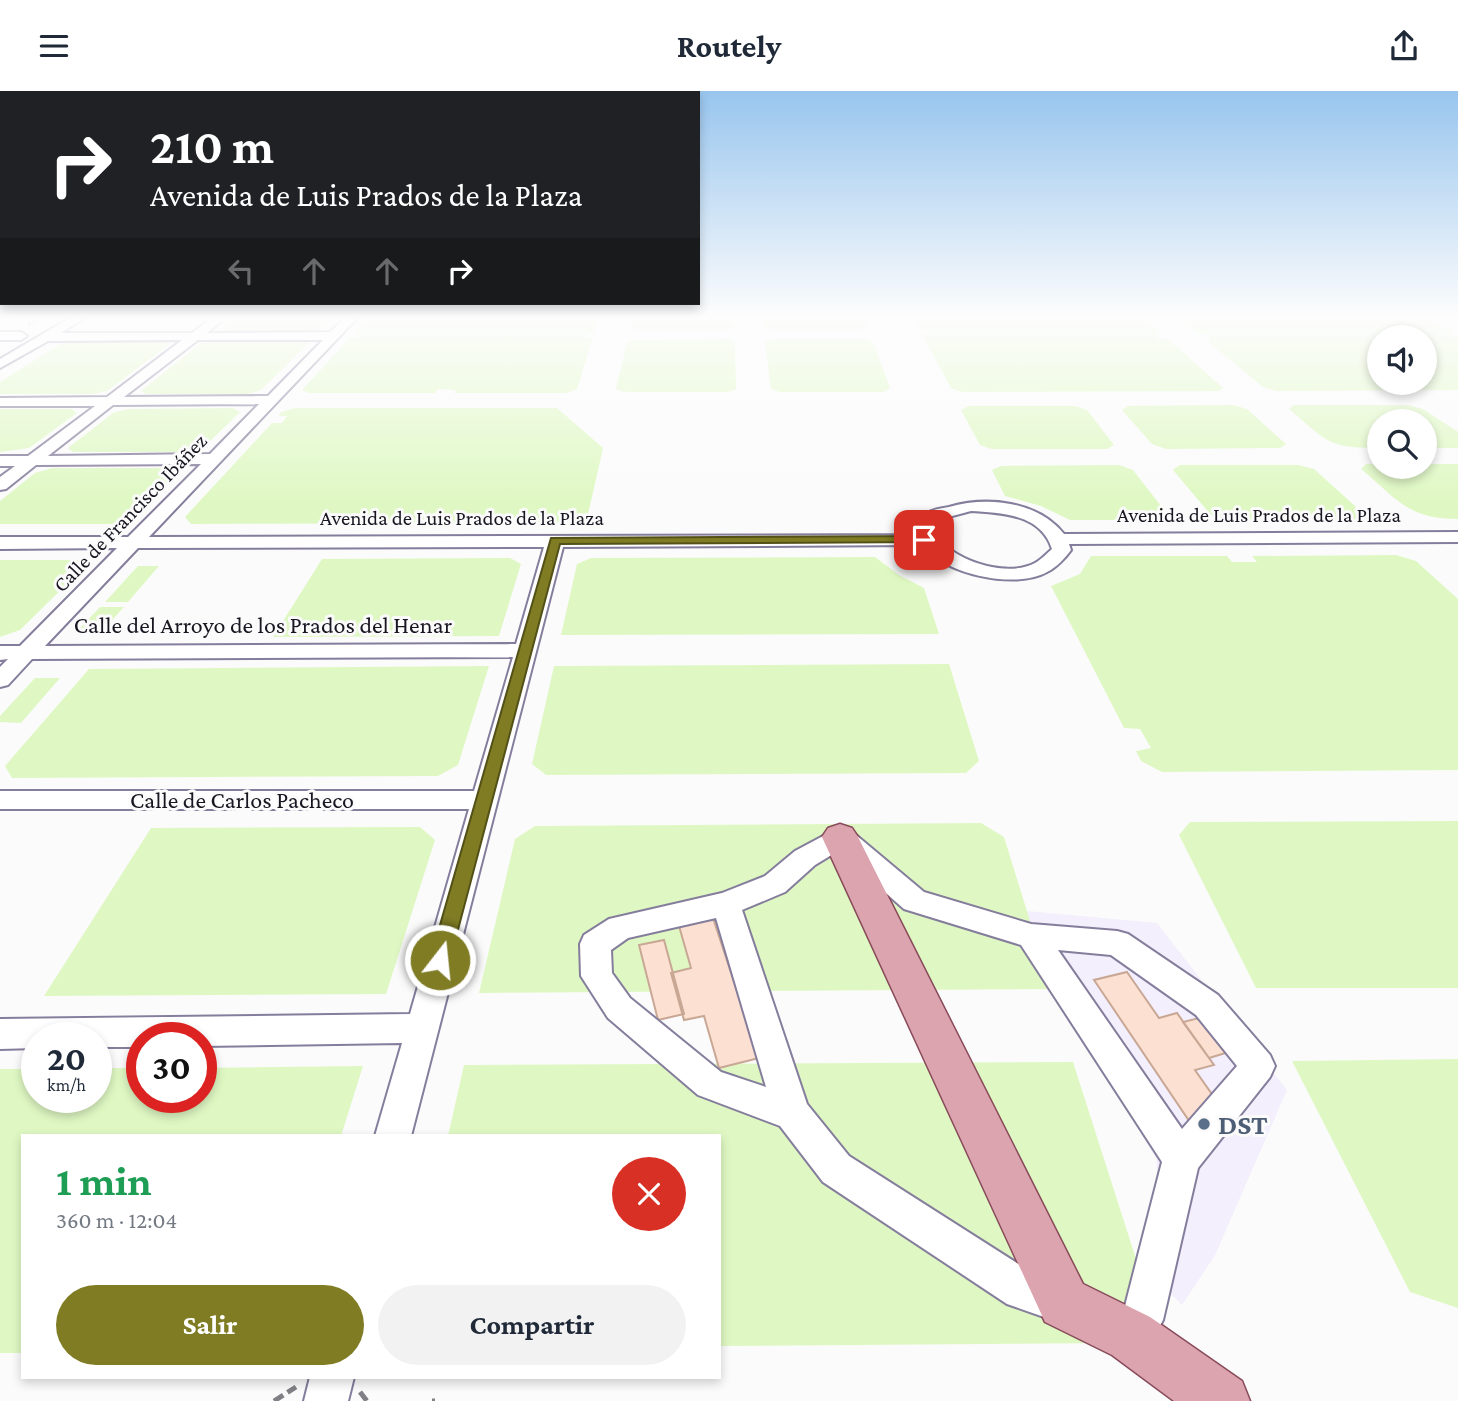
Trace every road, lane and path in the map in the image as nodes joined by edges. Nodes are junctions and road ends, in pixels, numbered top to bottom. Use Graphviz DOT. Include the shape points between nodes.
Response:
graph roads {
  1 [pos="138,379"];
  2 [pos="292,379"];
  3 [pos="109,401"];
  4 [pos="271,401"];
  5 [pos="0,402"];
  6 [pos="214,459"];
  7 [pos="32,460"];
  8 [pos="0,461"];
  9 [pos="0,485"];
  10 [pos="1458,537"];
  11 [pos="1060,539"];
  12 [pos="924,540"];
  13 [pos="134,541"];
  14 [pos="555,541"];
  15 [pos="0,543"];
  16 [pos="526,650"];
  17 [pos="0,653"];
  18 [pos="26,653"];
  19 [pos="0,680"];
  20 [pos="0,800"];
  21 [pos="485,800"];
  22 [pos="840,837"];
  23 [pos="726,904"];
  24 [pos="1031,936"];
  25 [pos="421,1028"];
  26 [pos="0,1034"];
  27 [pos="792,1113"];
  28 [pos="394,1134"];
  29 [pos="1181,1159"];
  30 [pos="1064,1303"];
  31 [pos="1131,1336"];
  32 [pos="332,1379"];
  33 [pos="326,1401"];
  34 [pos="1222,1401"];
  1 -- 3 [label="street"];
  2 -- 4 [label="street, Calle de Francisco Ibáñez"];
  3 -- 4 [label="street"];
  3 -- 5 [label="street"];
  3 -- 7 [label="street"];
  4 -- 6 [label="street, Calle de Francisco Ibáñez"];
  6 -- 7 [label="street"];
  6 -- 13 [label="street, Calle de Francisco Ibáñez"];
  7 -- 8 [label="street"];
  7 -- 9 [label="street"];
  10 -- 11 [label="street, Avenida de Luis Prados de la Plaza"];
  11 -- 12 [label="street" via="1035,518 971,506 928,521"];
  11 -- 12 [label="street" via="1062,550 1056,560 1042,568 998,573 959,565"];
  12 -- 14 [label="street, Avenida de Luis Prados de la Plaza"];
  13 -- 14 [label="street, Avenida de Luis Prados de la Plaza"];
  13 -- 15 [label="street, Avenida de Luis Prados de la Plaza"];
  13 -- 18 [label="street, Calle de Francisco Ibáñez"];
  14 -- 16 [label="street"];
  16 -- 18 [label="street, Calle del Arroyo de los Prados del Henar"];
  16 -- 21 [label="street"];
  17 -- 18 [label="street, Calle del Arroyo de los Prados del Henar"];
  18 -- 19 [label="street, Calle de Francisco Ibáñez"];
  20 -- 21 [label="street, Calle de Carlos Pacheco"];
  21 -- 25 [label="street"];
  22 -- 23 [label="street" via="775,884"];
  22 -- 24 [label="street" via="914,901"];
  22 -- 30 [label="main road"];
  23 -- 27 [label="street"];
  23 -- 27 [label="street" via="620,928 595,944 597,976 619,1008 710,1084"];
  24 -- 29 [label="street"];
  24 -- 29 [label="street" via="1117,943 1208,1005 1258,1066"];
  25 -- 26 [label="street"];
  25 -- 28 [label="street"];
  27 -- 30 [label="street" via="836,1170 1021,1290"];
  29 -- 31 [label="street" via="1142,1320"];
  30 -- 31 [label="main road"];
  31 -- 34 [label="main road"];
  32 -- 33 [label="street"];
}
